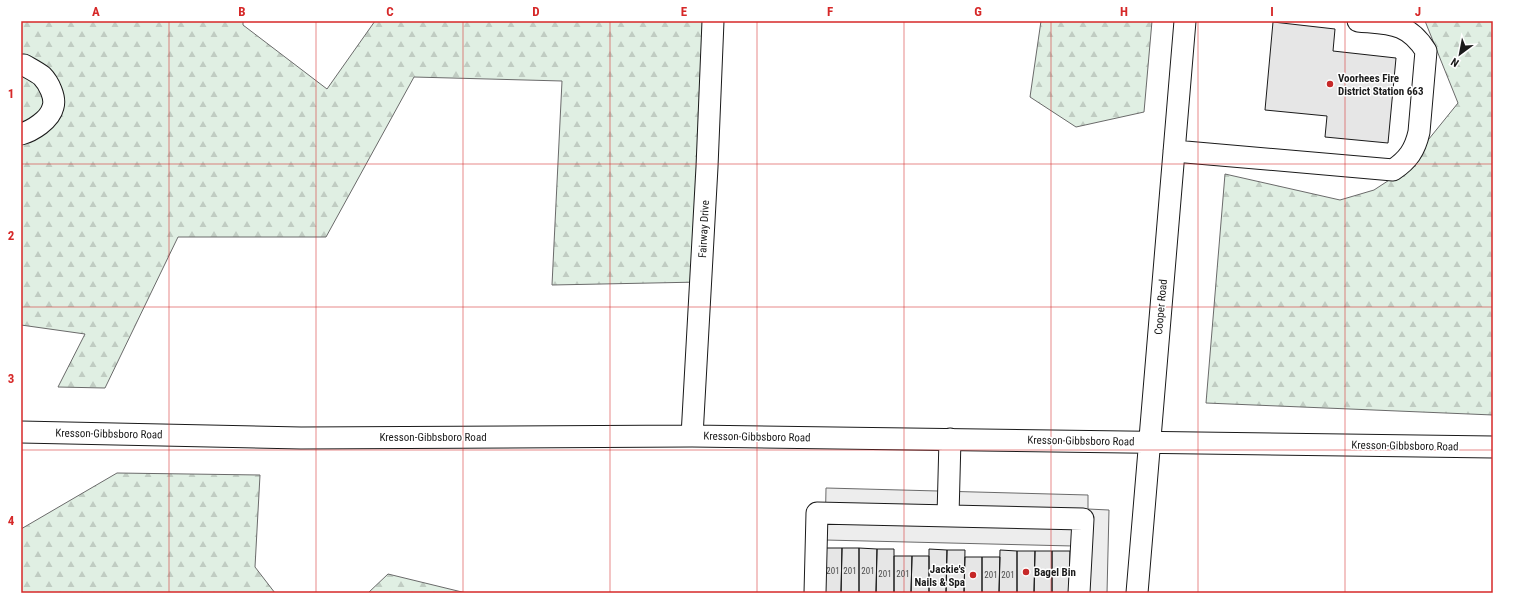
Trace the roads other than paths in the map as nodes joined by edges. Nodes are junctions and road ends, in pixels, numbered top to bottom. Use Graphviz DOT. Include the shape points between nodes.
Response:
graph roads {
  1 [pos="712,21"];
  2 [pos="1185,21"];
  3 [pos="1358,21"];
  4 [pos="21,65"];
  5 [pos="21,134"];
  6 [pos="1174,151"];
  7 [pos="21,432"];
  8 [pos="692,436"];
  9 [pos="950,439"];
  10 [pos="1150,442"];
  11 [pos="1493,447"];
  12 [pos="948,516"];
  13 [pos="816,593"];
  14 [pos="1079,593"];
  15 [pos="1137,593"];
  1 -- 8 [label="street, Fairway Drive" via="707,167"];
  2 -- 6 [label="street, Cooper Road"];
  3 -- 6 [label="street" via="1398,26 1409,31 1426,51 1417,144 1403,163 1393,170"];
  4 -- 5 [label="street" via="42,76 52,90 53,107 45,120 30,132"];
  6 -- 10 [label="street, Cooper Road"];
  7 -- 8 [label="street, Kresson-Gibbsboro Road" via="301,438"];
  8 -- 9 [label="street, Kresson-Gibbsboro Road"];
  9 -- 10 [label="street, Kresson-Gibbsboro Road"];
  9 -- 12 [label="street"];
  10 -- 11 [label="street, Kresson-Gibbsboro Road"];
  10 -- 15 [label="street, Cooper Road"];
  12 -- 13 [label="street" via="817,513"];
  12 -- 14 [label="street" via="1084,519"];
}
